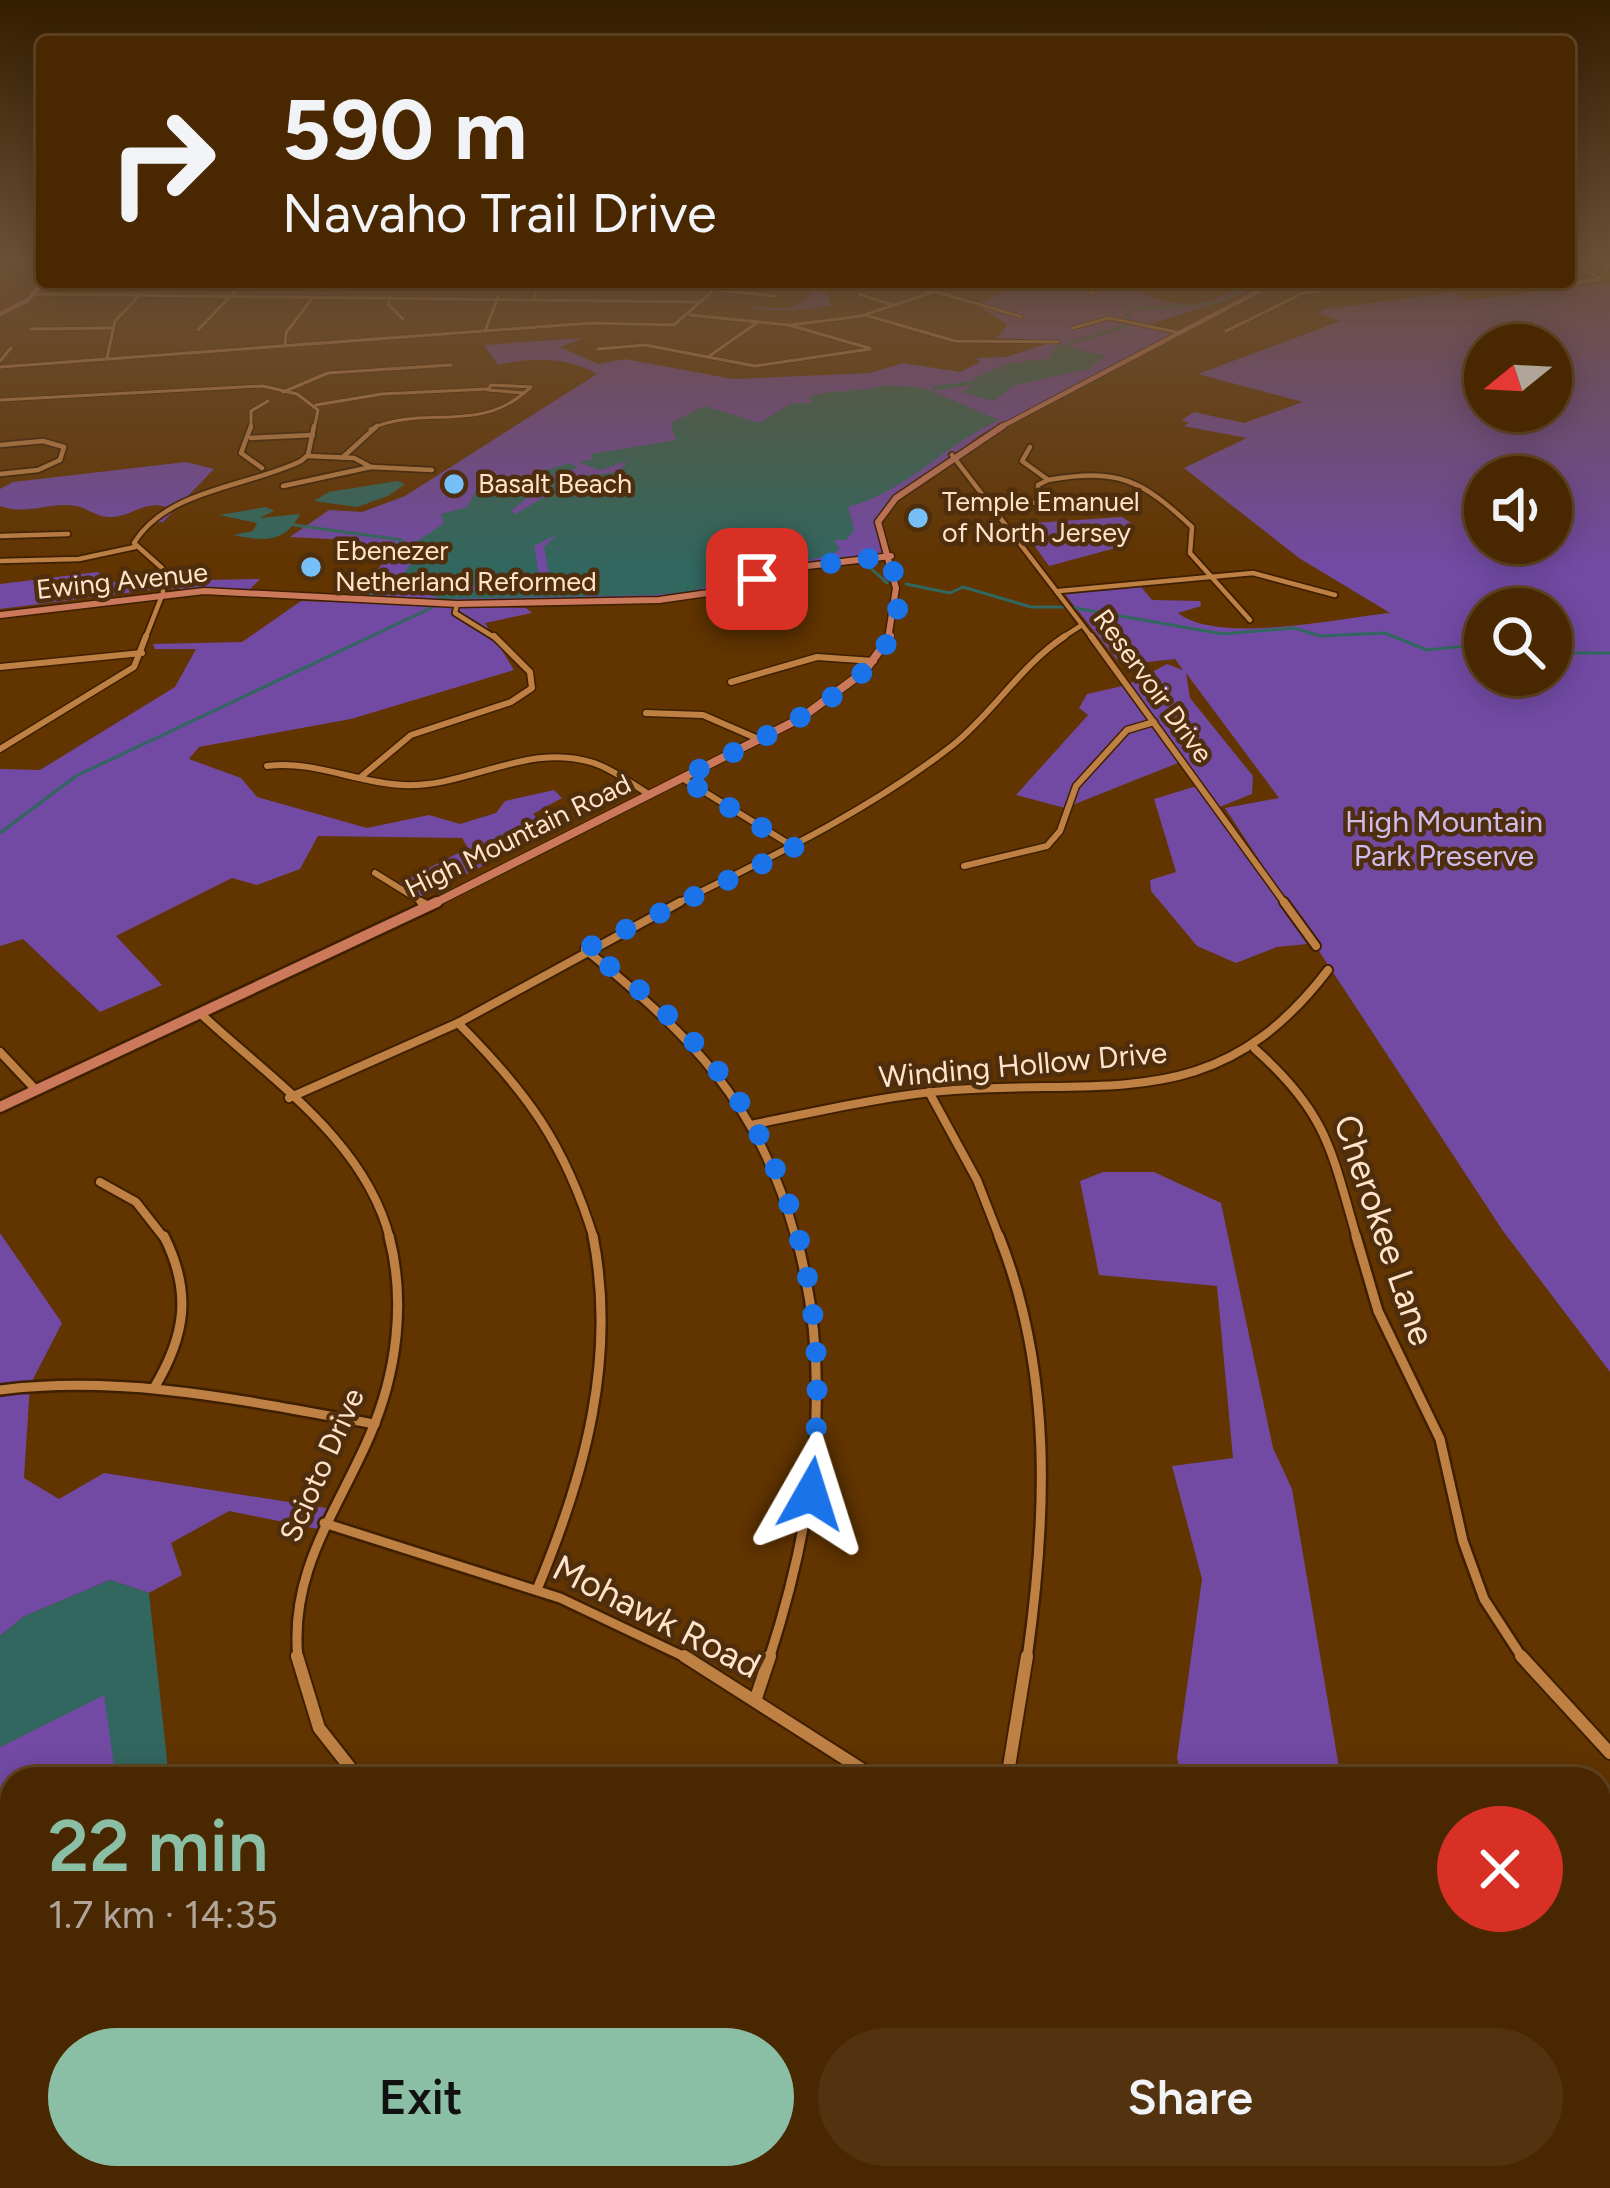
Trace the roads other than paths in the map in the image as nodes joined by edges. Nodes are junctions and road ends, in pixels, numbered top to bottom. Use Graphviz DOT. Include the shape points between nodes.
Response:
graph roads {
  1 [pos="33,362"];
  2 [pos="735,362"];
  3 [pos="786,362"];
  4 [pos="1121,362"];
  5 [pos="0,364"];
  6 [pos="451,365"];
  7 [pos="282,393"];
  8 [pos="268,401"];
  9 [pos="2,402"];
  10 [pos="316,405"];
  11 [pos="314,435"];
  12 [pos="251,438"];
  13 [pos="0,445"];
  14 [pos="1030,447"];
  15 [pos="952,454"];
  16 [pos="307,456"];
  17 [pos="343,457"];
  18 [pos="371,467"];
  19 [pos="262,468"];
  20 [pos="432,470"];
  21 [pos="0,474"];
  22 [pos="1048,479"];
  23 [pos="283,486"];
  24 [pos="997,508"];
  25 [pos="68,534"];
  26 [pos="0,536"];
  27 [pos="135,547"];
  28 [pos="890,556"];
  29 [pos="0,561"];
  30 [pos="1212,576"];
  31 [pos="1058,591"];
  32 [pos="163,593"];
  33 [pos="1335,595"];
  34 [pos="458,604"];
  35 [pos="0,615"];
  36 [pos="1250,620"];
  37 [pos="1082,626"];
  38 [pos="142,653"];
  39 [pos="874,662"];
  40 [pos="0,667"];
  41 [pos="731,682"];
  42 [pos="646,713"];
  43 [pos="1154,722"];
  44 [pos="756,738"];
  45 [pos="0,749"];
  46 [pos="267,766"];
  47 [pos="361,777"];
  48 [pos="682,778"];
  49 [pos="650,795"];
  50 [pos="795,848"];
  51 [pos="964,866"];
  52 [pos="375,873"];
  53 [pos="425,904"];
  54 [pos="1316,946"];
  55 [pos="585,949"];
  56 [pos="1328,970"];
  57 [pos="200,1013"];
  58 [pos="458,1023"];
  59 [pos="1255,1049"];
  60 [pos="0,1052"];
  61 [pos="35,1090"];
  62 [pos="929,1092"];
  63 [pos="289,1098"];
  64 [pos="0,1107"];
  65 [pos="755,1124"];
  66 [pos="100,1182"];
  67 [pos="154,1388"];
  68 [pos="0,1390"];
  69 [pos="375,1424"];
  70 [pos="324,1523"];
  71 [pos="538,1587"];
  72 [pos="756,1698"];
  73 [pos="1610,1754"];
  74 [pos="349,1767"];
  75 [pos="859,1767"];
  76 [pos="1009,1767"];
  1 -- 5 [label="street"];
  2 -- 3 [label="street"];
  4 -- 15 [label="main road, High Mountain Road"];
  6 -- 7 [label="street" via="328,373"];
  7 -- 9 [label="street" via="178,384"];
  7 -- 10 [label="street"];
  8 -- 12 [label="street" via="251,411"];
  10 -- 11 [label="street"];
  10 -- 17 [label="street" via="531,386 476,422 390,421 368,430"];
  11 -- 12 [label="street"];
  11 -- 16 [label="street"];
  12 -- 19 [label="street" via="241,455"];
  13 -- 21 [label="street" via="64,447 48,468"];
  14 -- 22 [label="street" via="1022,461"];
  15 -- 24 [label="street, Reservoir Drive"];
  15 -- 28 [label="main road, High Mountain Road" via="880,513"];
  16 -- 17 [label="street"];
  16 -- 27 [label="street" via="278,474 150,518"];
  17 -- 18 [label="street"];
  18 -- 20 [label="street"];
  18 -- 23 [label="street"];
  22 -- 24 [label="street" via="1038,485 1038,502"];
  22 -- 30 [label="street" via="1108,472 1141,480 1192,527 1189,550"];
  24 -- 31 [label="street, Reservoir Drive"];
  25 -- 26 [label="street"];
  27 -- 29 [label="street" via="79,559"];
  27 -- 32 [label="street" via="162,568"];
  28 -- 34 [label="main road, Ewing Avenue" via="791,568 671,599"];
  28 -- 39 [label="main road, High Mountain Road" via="898,614"];
  30 -- 31 [label="street"];
  30 -- 33 [label="street" via="1271,574"];
  30 -- 36 [label="street"];
  31 -- 37 [label="street, Reservoir Drive"];
  32 -- 34 [label="main road, Ewing Avenue"];
  32 -- 35 [label="main road, Ewing Avenue"];
  32 -- 38 [label="street"];
  34 -- 47 [label="street" via="455,613 488,631 530,672 532,688 411,735"];
  37 -- 43 [label="street, Reservoir Drive"];
  37 -- 50 [label="street" via="1034,657 949,749"];
  38 -- 40 [label="street"];
  38 -- 45 [label="street" via="129,671"];
  39 -- 41 [label="street" via="817,657"];
  39 -- 44 [label="main road, High Mountain Road" via="844,689"];
  42 -- 44 [label="street" via="703,716"];
  43 -- 51 [label="street" via="1126,730 1076,786 1047,846"];
  43 -- 54 [label="street, Reservoir Drive"];
  44 -- 48 [label="main road, High Mountain Road"];
  46 -- 47 [label="street"];
  47 -- 49 [label="street" via="428,784 561,757 602,766"];
  48 -- 49 [label="main road, High Mountain Road"];
  48 -- 50 [label="street"];
  49 -- 53 [label="main road, High Mountain Road"];
  50 -- 55 [label="street"];
  52 -- 53 [label="street"];
  53 -- 57 [label="main road, High Mountain Road"];
  55 -- 58 [label="street"];
  55 -- 65 [label="street" via="684,1026"];
  56 -- 59 [label="street, Winding Hollow Drive" via="1295,1019"];
  57 -- 61 [label="main road, High Mountain Road"];
  57 -- 63 [label="street, Scioto Drive"];
  58 -- 63 [label="street"];
  58 -- 71 [label="street" via="550,1129 583,1197 600,1276 603,1345 593,1427"];
  59 -- 62 [label="street, Winding Hollow Drive" via="1137,1085"];
  59 -- 73 [label="street, Cherokee Lane" via="1300,1089 1325,1128 1378,1311 1440,1438 1484,1599 1532,1673"];
  60 -- 61 [label="street"];
  61 -- 64 [label="main road, High Mountain Road"];
  62 -- 65 [label="street, Winding Hollow Drive"];
  62 -- 76 [label="street" via="998,1229 1040,1397 1044,1541"];
  63 -- 69 [label="street, Scioto Drive" via="353,1160 392,1242 397,1330"];
  65 -- 72 [label="street" via="802,1252 818,1406 802,1541"];
  66 -- 67 [label="street" via="131,1197 179,1269 184,1322"];
  67 -- 68 [label="street" via="64,1382"];
  67 -- 69 [label="street"];
  69 -- 70 [label="street, Scioto Drive"];
  70 -- 71 [label="street, Mohawk Road"];
  70 -- 74 [label="street, Scioto Drive" via="298,1599 297,1669 322,1736"];
  71 -- 72 [label="street, Mohawk Road" via="637,1630"];
  72 -- 75 [label="street, Mohawk Road"];
}
